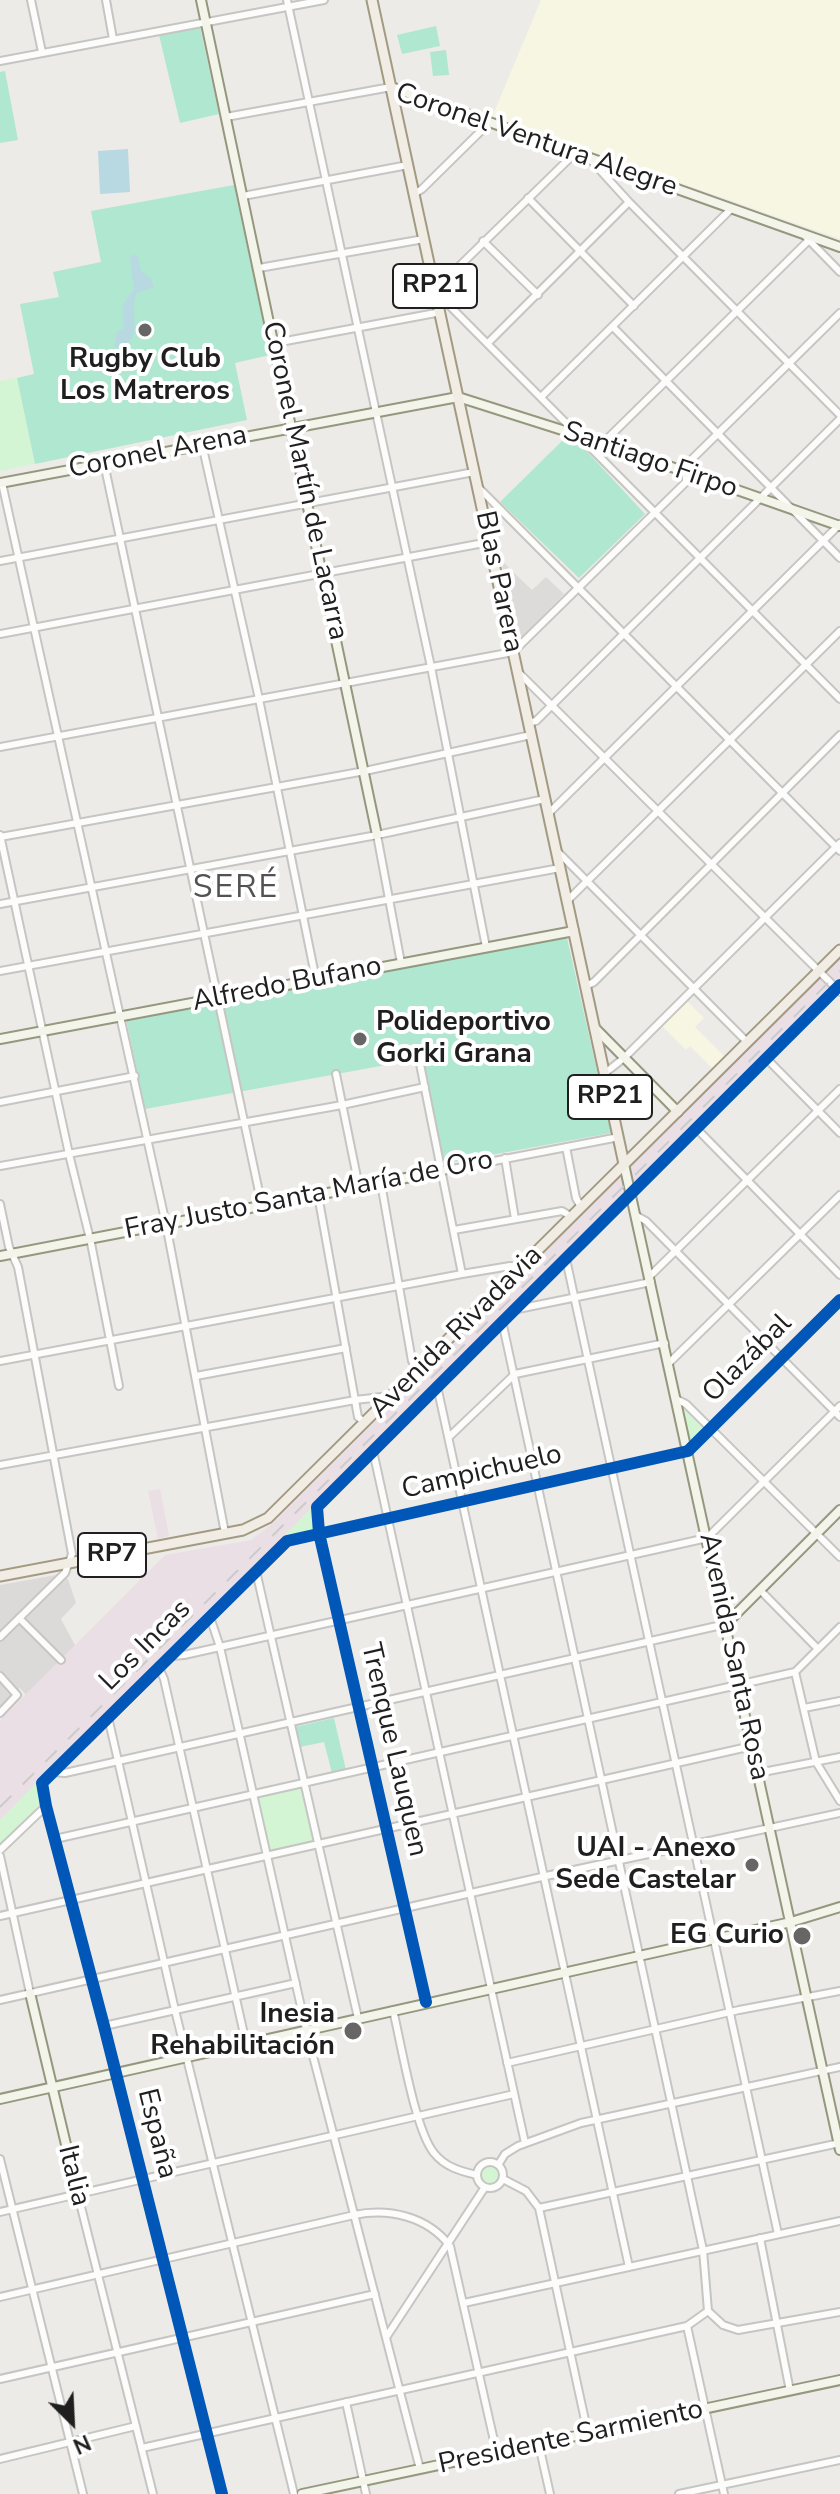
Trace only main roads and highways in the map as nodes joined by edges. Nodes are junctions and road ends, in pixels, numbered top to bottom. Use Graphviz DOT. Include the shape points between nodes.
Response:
graph roads {
  1 [pos="372,0"];
  2 [pos="840,950"];
  3 [pos="624,1164"];
  4 [pos="0,1576"];
  1 -- 3 [label="main road, Blas Parera / RP21"];
  2 -- 3 [label="main road, RP7"];
  3 -- 4 [label="main road, Avenida Rivadavia / RP7" via="261,1523"];
}
